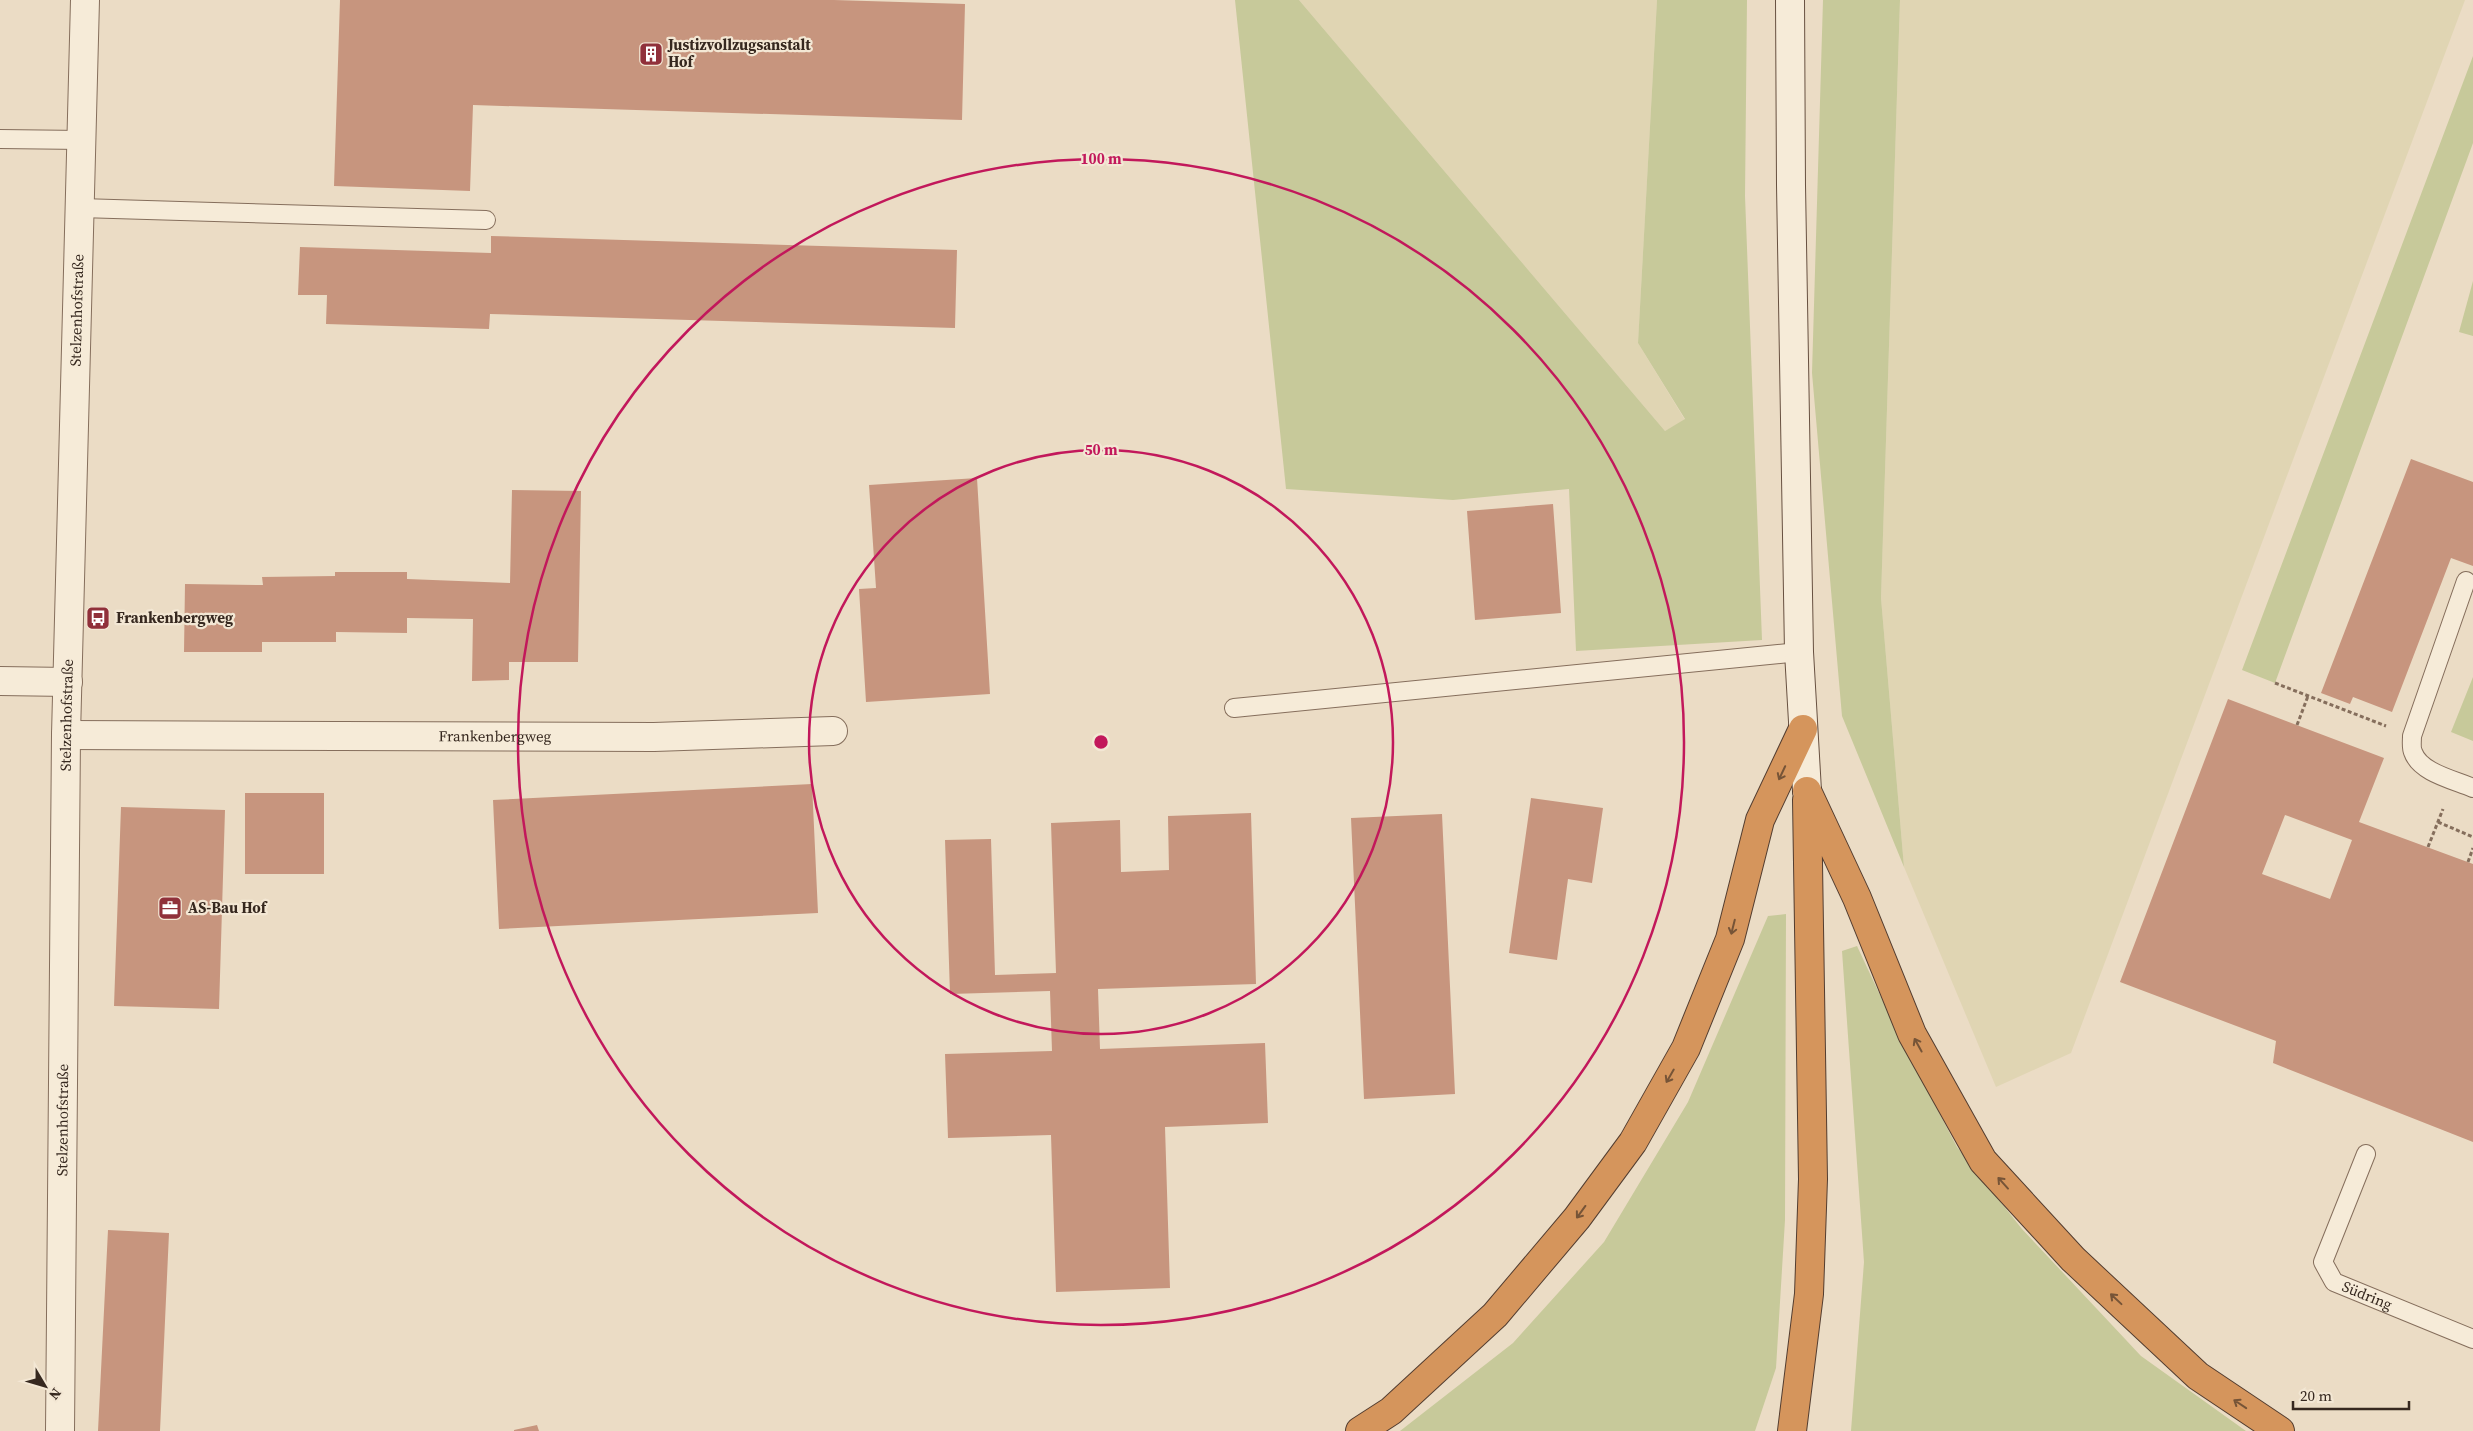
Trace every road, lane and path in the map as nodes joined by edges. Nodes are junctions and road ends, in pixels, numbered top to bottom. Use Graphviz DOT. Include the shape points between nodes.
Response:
graph roads {
  1 [pos="85,0"];
  2 [pos="1790,0"];
  3 [pos="0,139"];
  4 [pos="82,140"];
  5 [pos="80,208"];
  6 [pos="486,220"];
  7 [pos="2466,581"];
  8 [pos="1799,652"];
  9 [pos="0,681"];
  10 [pos="68,682"];
  11 [pos="2275,683"];
  12 [pos="2308,696"];
  13 [pos="1234,708"];
  14 [pos="2297,725"];
  15 [pos="1803,729"];
  16 [pos="833,731"];
  17 [pos="66,735"];
  18 [pos="2412,736"];
  19 [pos="2454,780"];
  20 [pos="2473,788"];
  21 [pos="1807,791"];
  22 [pos="2438,822"];
  23 [pos="2473,837"];
  24 [pos="2428,847"];
  25 [pos="2473,848"];
  26 [pos="2468,862"];
  27 [pos="2366,1154"];
  28 [pos="2473,1339"];
  29 [pos="1793,1427"];
  30 [pos="60,1431"];
  31 [pos="1360,1431"];
  32 [pos="2280,1431"];
  1 -- 4 [label="street, Stelzenhofstraße"];
  2 -- 8 [label="street"];
  3 -- 4 [label="lane"];
  4 -- 5 [label="street, Stelzenhofstraße"];
  5 -- 6 [label="lane"];
  5 -- 10 [label="street, Stelzenhofstraße"];
  7 -- 18 [label="lane"];
  8 -- 13 [label="lane"];
  8 -- 15 [label="street"];
  9 -- 10 [label="street"];
  10 -- 17 [label="street, Stelzenhofstraße"];
  11 -- 12 [label="path"];
  12 -- 14 [label="path"];
  12 -- 18 [label="path"];
  15 -- 21 [label="street"];
  15 -- 31 [label="highway, one-way" via="1760,820 1730,939 1686,1048 1633,1142 1577,1218 1495,1315 1391,1411"];
  16 -- 17 [label="street, Frankenbergweg" via="654,737"];
  17 -- 30 [label="street, Stelzenhofstraße"];
  18 -- 19 [label="lane" via="2413,752 2422,764"];
  19 -- 20 [label="lane"];
  19 -- 22 [label="path"];
  21 -- 29 [label="highway" via="1813,1179 1809,1294"];
  32 -- 21 [label="highway, one-way" via="2198,1376 2073,1259 1983,1161 1912,1034 1857,898"];
  22 -- 23 [label="path"];
  22 -- 24 [label="path"];
  25 -- 26 [label="path"];
  27 -- 28 [label="lane, Südring" via="2323,1262 2334,1282"];
}
